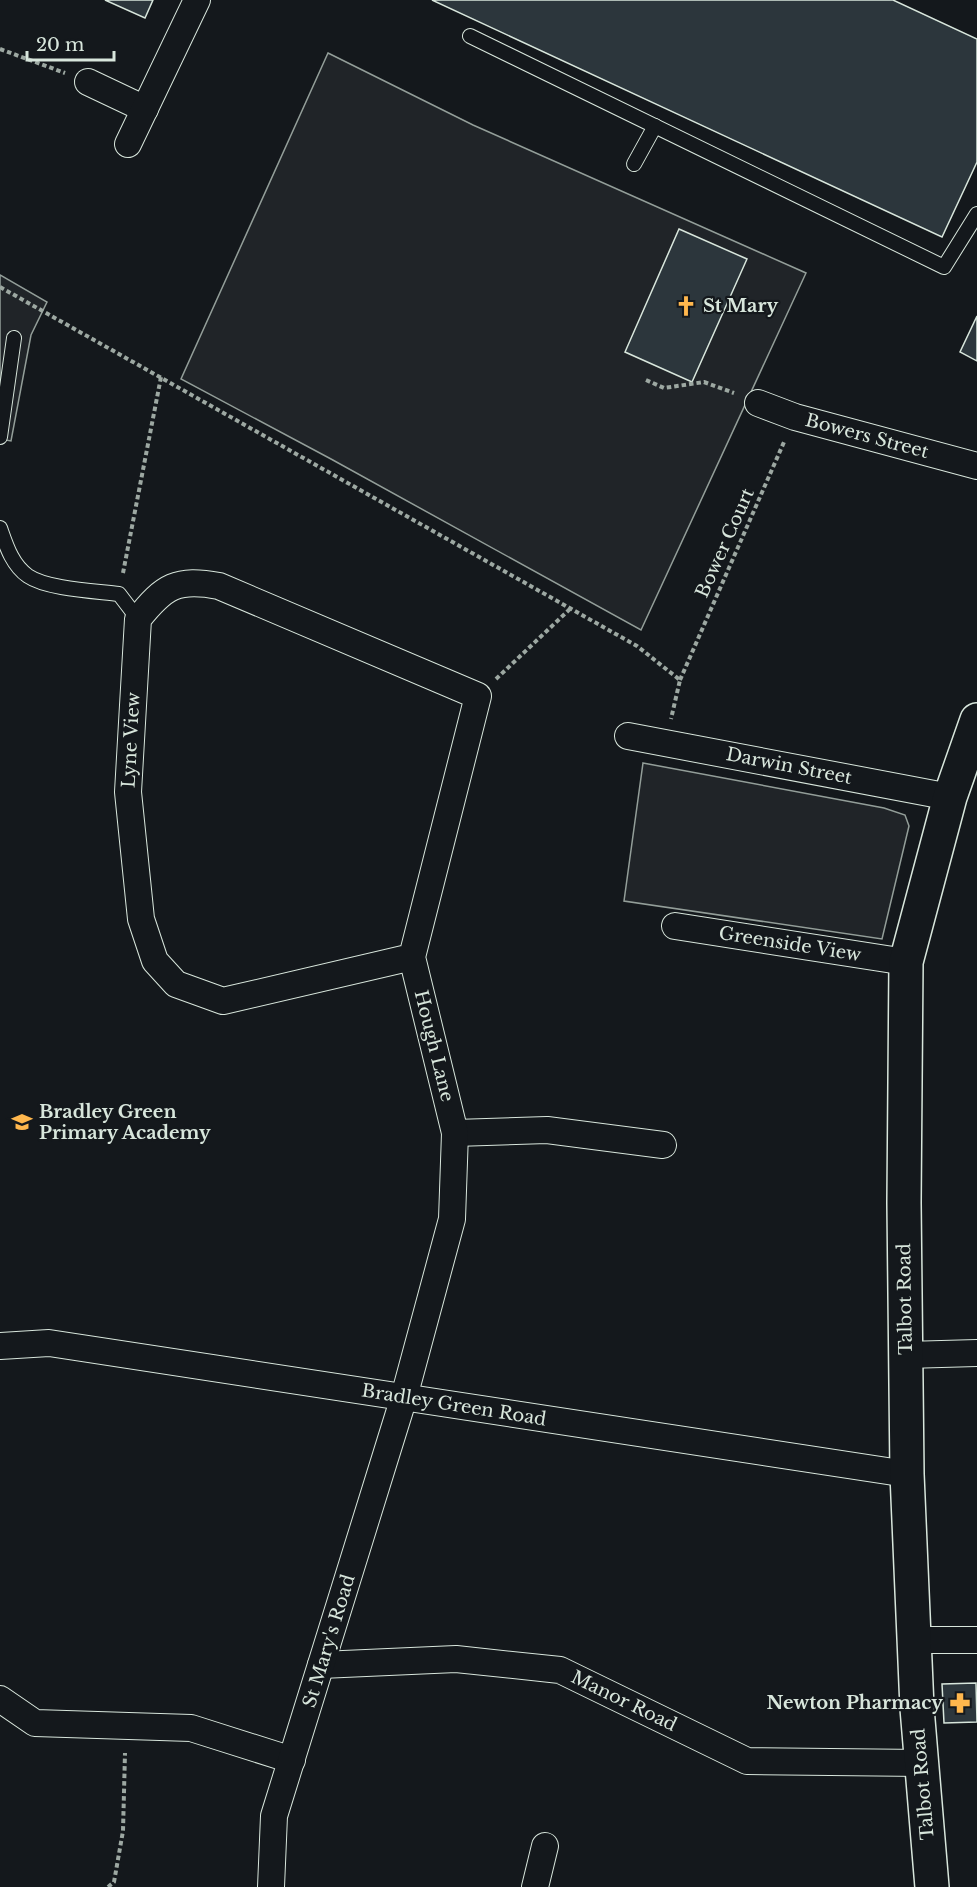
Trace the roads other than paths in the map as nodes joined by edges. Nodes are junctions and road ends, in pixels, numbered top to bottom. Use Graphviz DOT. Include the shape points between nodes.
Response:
graph roads {
  1 [pos="197,0"];
  2 [pos="470,36"];
  3 [pos="88,82"];
  4 [pos="145,109"];
  5 [pos="655,126"];
  6 [pos="128,144"];
  7 [pos="634,164"];
  8 [pos="977,214"];
  9 [pos="14,338"];
  10 [pos="759,403"];
  11 [pos="0,437"];
  12 [pos="977,466"];
  13 [pos="0,528"];
  14 [pos="138,619"];
  15 [pos="977,720"];
  16 [pos="628,736"];
  17 [pos="950,797"];
  18 [pos="675,926"];
  19 [pos="412,957"];
  20 [pos="906,962"];
  21 [pos="455,1133"];
  22 [pos="663,1145"];
  23 [pos="0,1346"];
  24 [pos="977,1353"];
  25 [pos="906,1355"];
  26 [pos="404,1397"];
  27 [pos="907,1474"];
  28 [pos="914,1640"];
  29 [pos="977,1640"];
  30 [pos="321,1665"];
  31 [pos="0,1699"];
  32 [pos="292,1760"];
  33 [pos="922,1763"];
  34 [pos="545,1846"];
  35 [pos="271,1887"];
  36 [pos="535,1887"];
  37 [pos="932,1887"];
  1 -- 4 [label="street"];
  2 -- 5 [label="lane"];
  3 -- 4 [label="street"];
  4 -- 6 [label="street"];
  5 -- 7 [label="lane"];
  5 -- 8 [label="lane" via="944,267"];
  9 -- 11 [label="lane"];
  10 -- 12 [label="street, Bowers Street" via="795,417"];
  13 -- 14 [label="lane" via="14,561 28,576 57,586 119,594"];
  14 -- 19 [label="street, Lyne View" via="128,792 141,919 155,961 176,984 223,1001"];
  14 -- 19 [label="street, Hough Lane" via="153,600 175,585 219,585 478,696"];
  15 -- 17 [label="street, Talbot Road"];
  16 -- 17 [label="street, Darwin Street"];
  17 -- 20 [label="street, Talbot Road"];
  18 -- 20 [label="street, Greenside View"];
  19 -- 21 [label="street, Hough Lane"];
  20 -- 25 [label="street, Talbot Road"];
  21 -- 22 [label="street" via="547,1130"];
  21 -- 26 [label="street, Hough Lane" via="452,1219"];
  23 -- 26 [label="street, Bradley Green Road" via="49,1343"];
  24 -- 25 [label="street"];
  25 -- 27 [label="street, Talbot Road"];
  26 -- 27 [label="street, Bradley Green Road"];
  26 -- 30 [label="street, St Mary's Road"];
  27 -- 28 [label="street, Talbot Road"];
  28 -- 29 [label="street"];
  28 -- 33 [label="street, Talbot Road"];
  30 -- 32 [label="street, St Mary's Road"];
  30 -- 33 [label="street, Manor Road" via="456,1659 560,1670 747,1761"];
  31 -- 32 [label="street" via="35,1723 191,1728"];
  32 -- 35 [label="street, St Mary's Road" via="274,1816"];
  33 -- 37 [label="street, Talbot Road"];
  34 -- 36 [label="street"];
}
